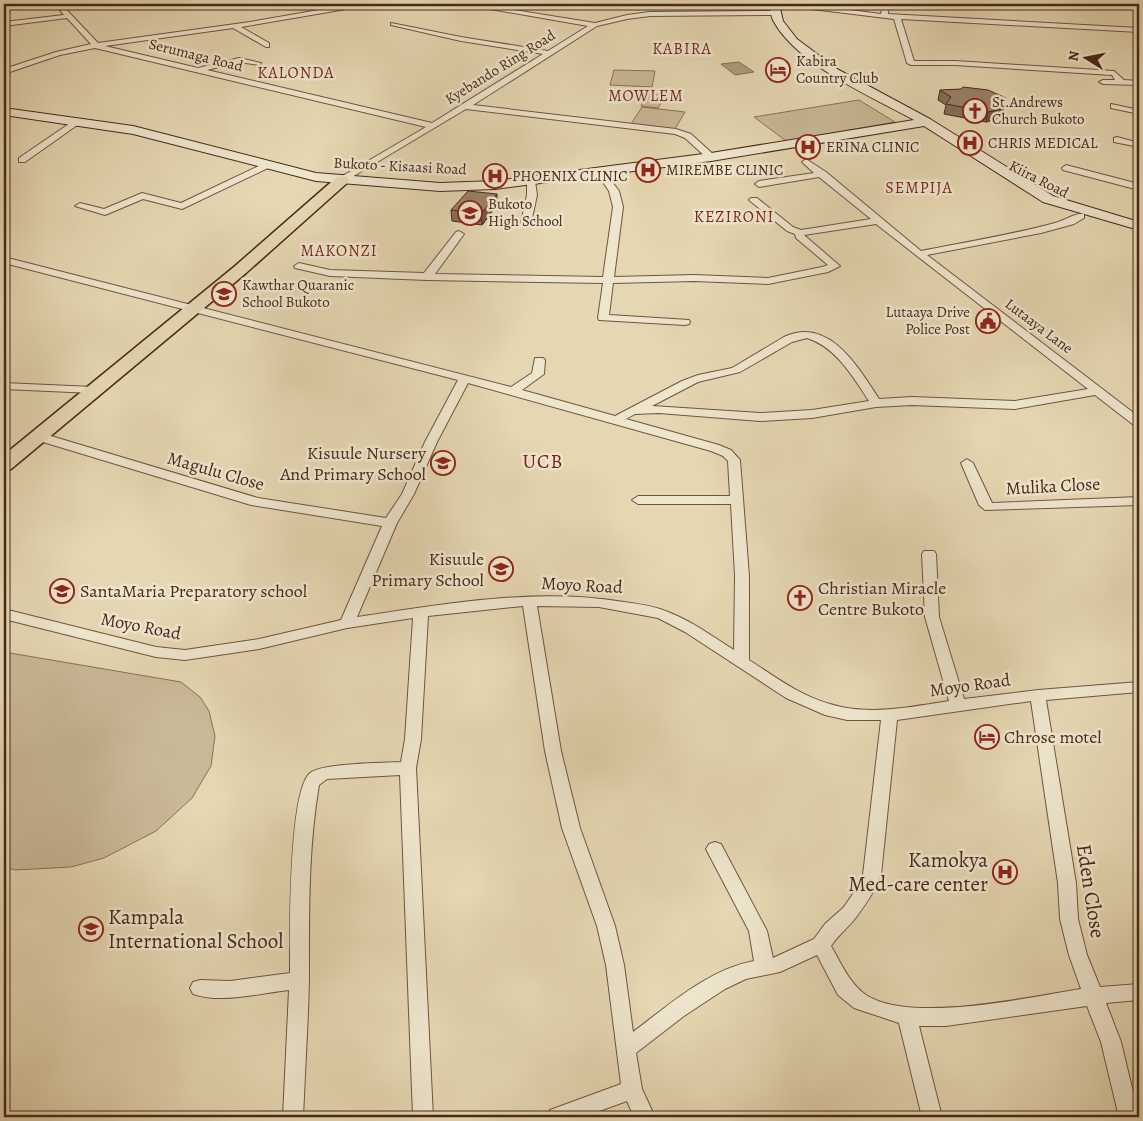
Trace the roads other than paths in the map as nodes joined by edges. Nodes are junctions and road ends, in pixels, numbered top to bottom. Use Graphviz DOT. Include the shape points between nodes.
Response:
graph roads {
  1 [pos="58,4"];
  2 [pos="364,4"];
  3 [pos="465,4"];
  4 [pos="886,4"];
  5 [pos="774,8"];
  6 [pos="69,16"];
  7 [pos="884,16"];
  8 [pos="897,17"];
  9 [pos="4,24"];
  10 [pos="393,24"];
  11 [pos="595,25"];
  12 [pos="234,26"];
  13 [pos="1139,30"];
  14 [pos="266,45"];
  15 [pos="97,46"];
  16 [pos="547,54"];
  17 [pos="257,64"];
  18 [pos="201,70"];
  19 [pos="4,72"];
  20 [pos="1103,82"];
  21 [pos="1121,82"];
  22 [pos="1139,83"];
  23 [pos="465,106"];
  24 [pos="1114,106"];
  25 [pos="4,112"];
  26 [pos="1139,112"];
  27 [pos="79,121"];
  28 [pos="922,122"];
  29 [pos="432,126"];
  30 [pos="1117,140"];
  31 [pos="1139,145"];
  32 [pos="711,157"];
  33 [pos="22,160"];
  34 [pos="806,162"];
  35 [pos="267,165"];
  36 [pos="1066,168"];
  37 [pos="600,172"];
  38 [pos="823,174"];
  39 [pos="342,180"];
  40 [pos="530,181"];
  41 [pos="759,184"];
  42 [pos="1139,187"];
  43 [pos="754,200"];
  44 [pos="80,206"];
  45 [pos="1081,216"];
  46 [pos="878,221"];
  47 [pos="526,223"];
  48 [pos="1137,231"];
  49 [pos="800,233"];
  50 [pos="459,234"];
  51 [pos="919,254"];
  52 [pos="4,260"];
  53 [pos="299,266"];
  54 [pos="427,277"];
  55 [pos="609,280"];
  56 [pos="192,309"];
  57 [pos="685,322"];
  58 [pos="540,360"];
  59 [pos="465,378"];
  60 [pos="10,386"];
  61 [pos="93,390"];
  62 [pos="513,391"];
  63 [pos="1099,391"];
  64 [pos="876,403"];
  65 [pos="632,411"];
  66 [pos="618,420"];
  67 [pos="1139,423"];
  68 [pos="37,436"];
  69 [pos="967,463"];
  70 [pos="4,465"];
  71 [pos="638,500"];
  72 [pos="737,500"];
  73 [pos="1139,501"];
  74 [pos="390,523"];
  75 [pos="929,554"];
  76 [pos="529,602"];
  77 [pos="421,612"];
  78 [pos="4,614"];
  79 [pos="347,624"];
  80 [pos="741,663"];
  81 [pos="1139,687"];
  82 [pos="1038,695"];
  83 [pos="958,705"];
  84 [pos="890,715"];
  85 [pos="408,768"];
  86 [pos="715,849"];
  87 [pos="821,944"];
  88 [pos="765,967"];
  89 [pos="299,980"];
  90 [pos="200,988"];
  91 [pos="1139,992"];
  92 [pos="1095,996"];
  93 [pos="906,1015"];
  94 [pos="625,1049"];
  95 [pos="632,1090"];
  96 [pos="293,1117"];
  97 [pos="423,1117"];
  98 [pos="557,1117"];
  99 [pos="645,1117"];
  100 [pos="932,1117"];
  101 [pos="1128,1117"];
  1 -- 6 [label="street"];
  2 -- 12 [label="street"];
  3 -- 11 [label="street"];
  4 -- 7 [label="street"];
  5 -- 7 [label="street, Kyebando Ring Road" via="812,7"];
  5 -- 11 [label="street, Kyebando Ring Road" via="641,12"];
  5 -- 28 [label="main road, Kiira Road" via="778,20 794,41 841,79"];
  6 -- 9 [label="street"];
  6 -- 15 [label="street"];
  7 -- 8 [label="street, Kyebando Ring Road"];
  8 -- 13 [label="street, Kyebando Ring Road"];
  8 -- 21 [label="street" via="911,63 1114,73"];
  10 -- 16 [label="street"];
  11 -- 16 [label="street, Kyebando Ring Road"];
  12 -- 14 [label="street"];
  12 -- 15 [label="street" via="146,36"];
  15 -- 18 [label="street, Serumaga Road"];
  15 -- 19 [label="street"];
  16 -- 23 [label="street, Kyebando Ring Road"];
  17 -- 18 [label="street" via="239,60"];
  18 -- 29 [label="street, Serumaga Road"];
  20 -- 21 [label="street"];
  21 -- 22 [label="street"];
  23 -- 29 [label="street, Kyebando Ring Road"];
  23 -- 32 [label="street" via="676,132 688,136"];
  24 -- 26 [label="street"];
  25 -- 27 [label="main road, Bukoto - Kisaasi Road"];
  27 -- 33 [label="street"];
  27 -- 35 [label="main road, Bukoto - Kisaasi Road" via="133,130"];
  28 -- 32 [label="main road, Bukoto - Kisaasi Road"];
  28 -- 45 [label="main road, Kiira Road" via="1005,182 1054,208"];
  28 -- 48 [label="main road, Kiira Road" via="1048,199"];
  29 -- 39 [label="street, Kyebando Ring Road"];
  30 -- 31 [label="street"];
  32 -- 37 [label="main road, Bukoto - Kisaasi Road"];
  34 -- 38 [label="street, Lutaaya Lane"];
  35 -- 39 [label="main road, Bukoto - Kisaasi Road"];
  35 -- 44 [label="street" via="182,206 142,196 105,212"];
  36 -- 42 [label="street"];
  37 -- 40 [label="main road, Bukoto - Kisaasi Road"];
  37 -- 55 [label="street" via="612,186 618,200"];
  38 -- 41 [label="street"];
  38 -- 46 [label="street, Lutaaya Lane"];
  39 -- 40 [label="main road, Bukoto - Kisaasi Road" via="440,187"];
  39 -- 56 [label="main road"];
  40 -- 47 [label="street" via="532,195"];
  43 -- 49 [label="street"];
  45 -- 48 [label="main road, Kiira Road"];
  45 -- 51 [label="street" via="1041,230"];
  46 -- 49 [label="street"];
  46 -- 51 [label="street, Lutaaya Lane"];
  49 -- 55 [label="street" via="799,236 835,266 772,280"];
  50 -- 54 [label="street"];
  51 -- 63 [label="street, Lutaaya Lane"];
  52 -- 56 [label="street"];
  53 -- 54 [label="street" via="330,273"];
  54 -- 55 [label="street"];
  55 -- 57 [label="street" via="603,318"];
  56 -- 59 [label="street"];
  56 -- 61 [label="main road"];
  58 -- 62 [label="street" via="538,374"];
  59 -- 62 [label="street"];
  59 -- 74 [label="street" via="408,494"];
  60 -- 61 [label="street"];
  61 -- 68 [label="main road"];
  62 -- 66 [label="street"];
  63 -- 64 [label="street" via="1015,405 912,401"];
  63 -- 67 [label="street, Lutaaya Lane"];
  64 -- 65 [label="street" via="812,414 760,417 664,409"];
  64 -- 65 [label="street" via="834,349 822,338 803,335 735,370 701,377"];
  65 -- 66 [label="street"];
  66 -- 72 [label="street" via="727,453 734,460"];
  68 -- 70 [label="main road"];
  68 -- 74 [label="street, Magulu Close" via="256,502"];
  69 -- 73 [label="street, Mulika Close" via="986,505 990,507"];
  71 -- 72 [label="street"];
  72 -- 80 [label="street" via="742,576"];
  74 -- 79 [label="street"];
  75 -- 83 [label="street" via="932,617"];
  76 -- 77 [label="street, Moyo Road"];
  76 -- 80 [label="street, Moyo Road" via="599,602 641,609 676,622"];
  76 -- 94 [label="street" via="553,751 571,828 606,926 615,965"];
  77 -- 79 [label="street, Moyo Road"];
  77 -- 85 [label="street" via="413,739"];
  78 -- 79 [label="street, Moyo Road" via="156,652 185,654 259,644"];
  80 -- 84 [label="street, Moyo Road" via="791,694 825,709 847,714"];
  81 -- 82 [label="street, Moyo Road"];
  82 -- 83 [label="street, Moyo Road"];
  82 -- 92 [label="street, Eden Close" via="1067,883 1069,919 1078,954"];
  83 -- 84 [label="street, Moyo Road"];
  84 -- 87 [label="street" via="872,875 862,896"];
  85 -- 89 [label="street" via="326,773 310,783 300,876"];
  85 -- 97 [label="street"];
  86 -- 88 [label="street" via="758,931"];
  87 -- 88 [label="street"];
  87 -- 93 [label="street" via="845,989 861,1002"];
  88 -- 94 [label="street" via="744,970 718,983"];
  89 -- 90 [label="street" via="230,989"];
  89 -- 96 [label="street"];
  91 -- 92 [label="street"];
  92 -- 93 [label="street" via="946,1017"];
  92 -- 101 [label="street, Eden Close" via="1111,1042"];
  93 -- 100 [label="street"];
  94 -- 95 [label="street"];
  95 -- 98 [label="street"];
  95 -- 99 [label="street"];
}
